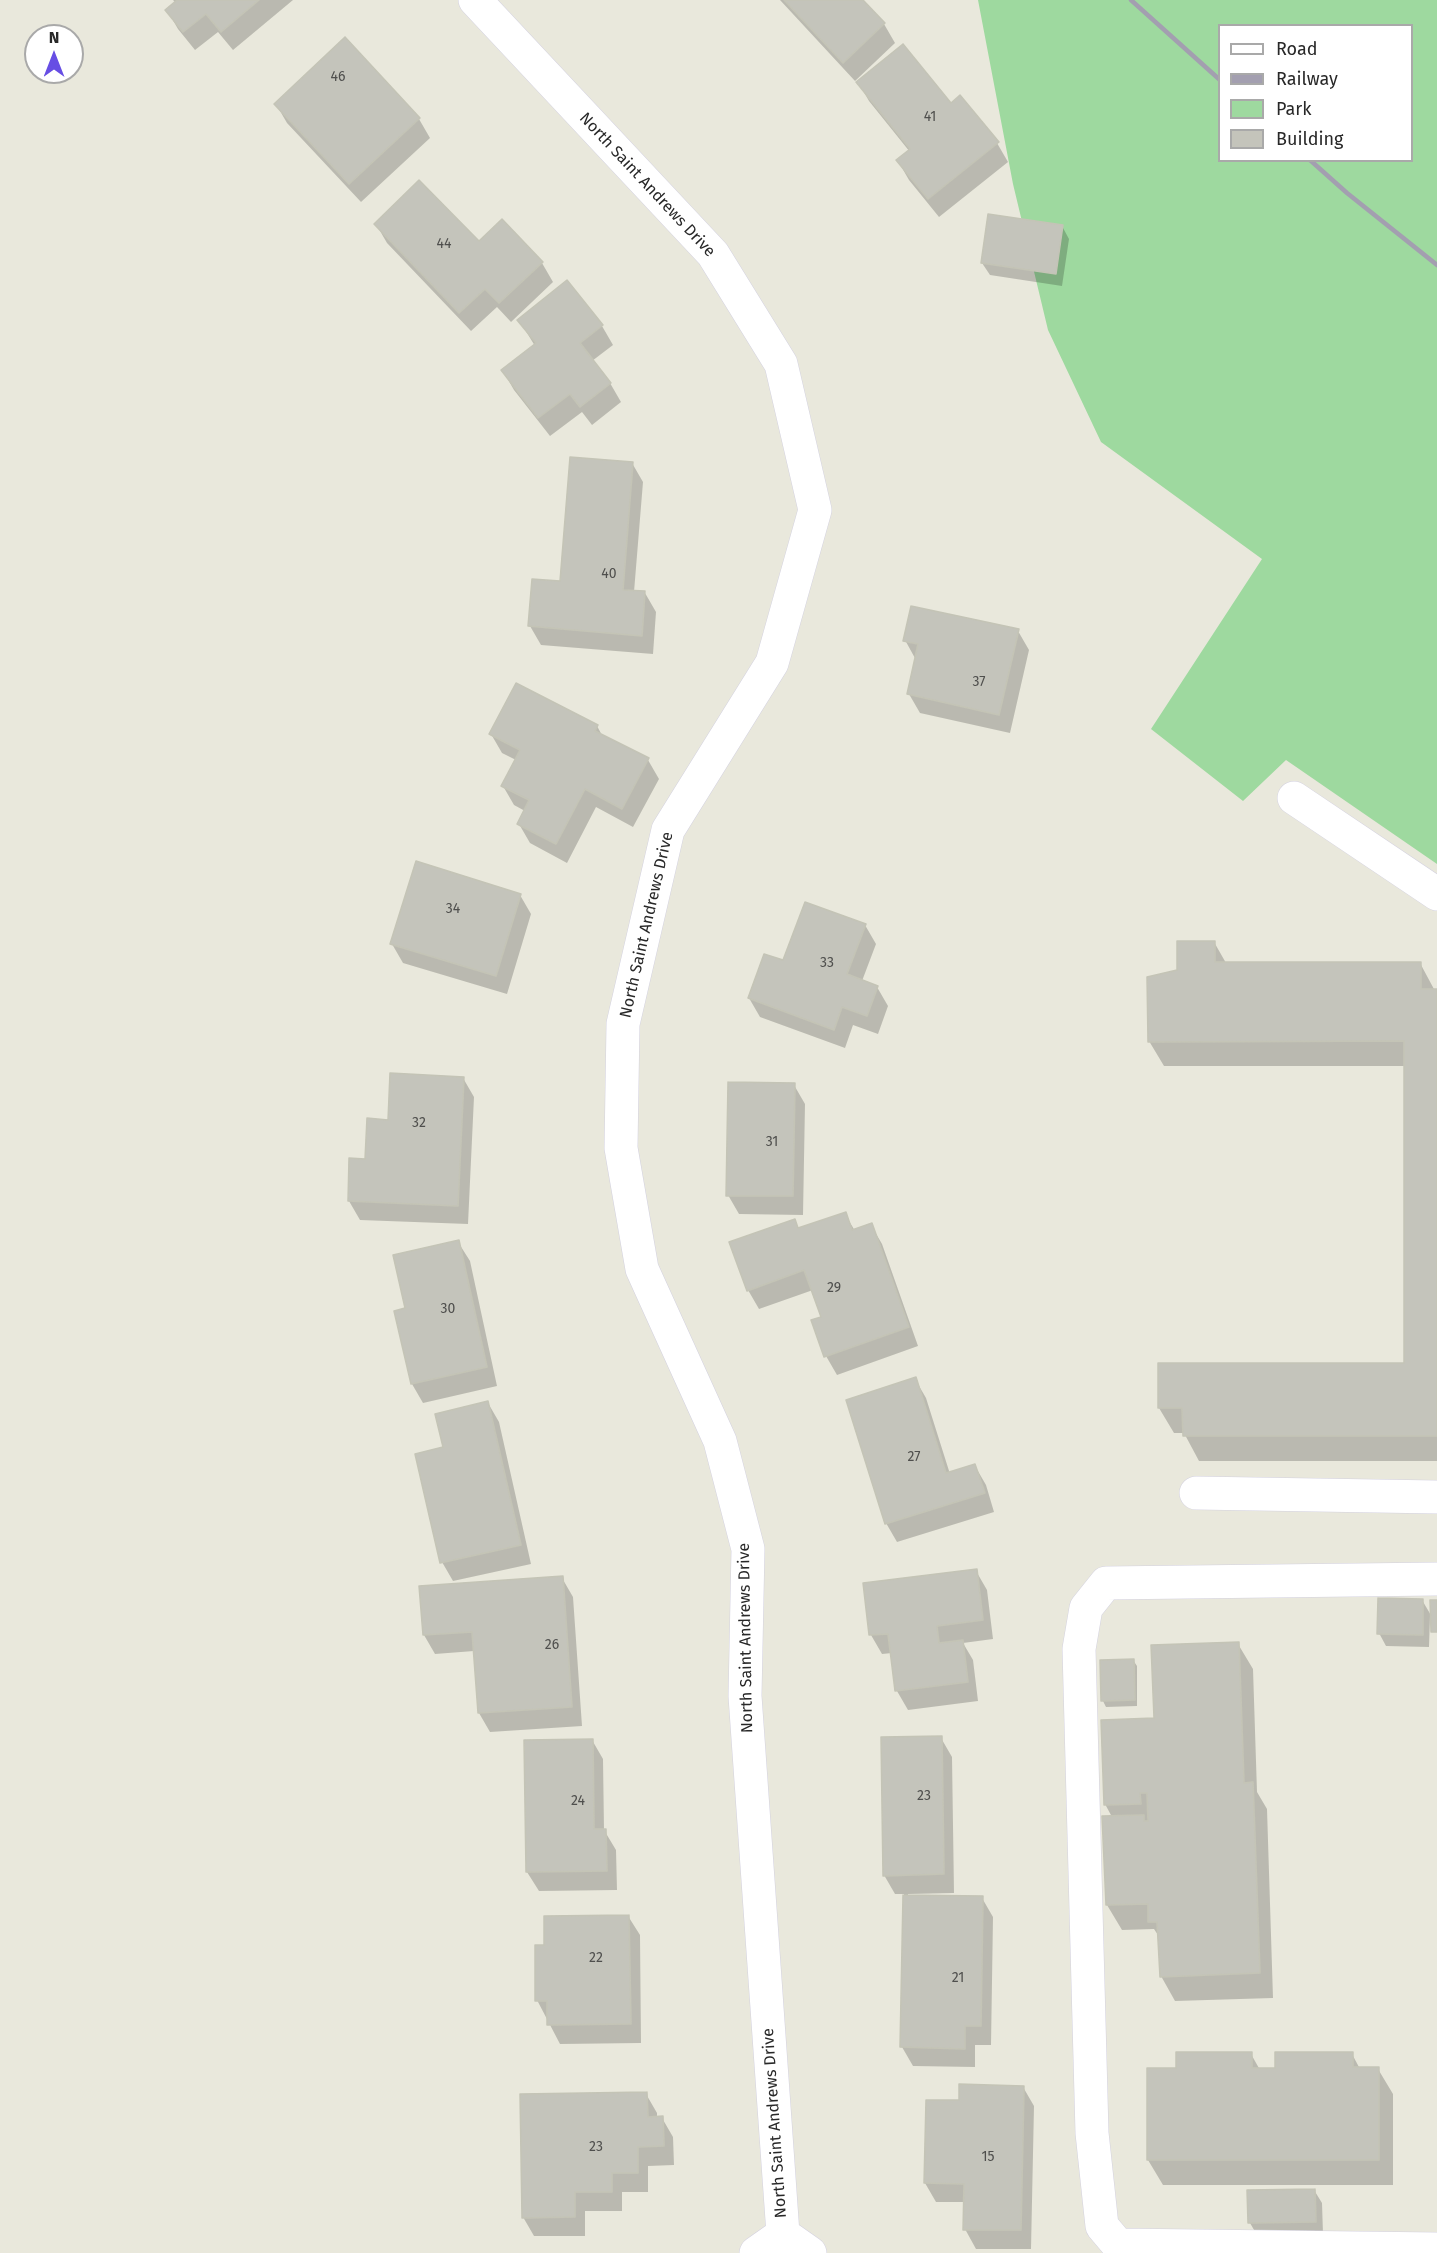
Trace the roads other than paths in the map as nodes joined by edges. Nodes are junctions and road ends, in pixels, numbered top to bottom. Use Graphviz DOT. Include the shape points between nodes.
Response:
graph roads {
  1 [pos="475,0"];
  2 [pos="1294,798"];
  3 [pos="1437,894"];
  4 [pos="1196,1493"];
  5 [pos="1437,1497"];
  6 [pos="1437,1580"];
  7 [pos="783,2234"];
  8 [pos="1429,2250"];
  9 [pos="756,2253"];
  10 [pos="810,2253"];
  1 -- 7 [label="street, North Saint Andrews Drive" via="713,254 781,364 815,510 772,663 668,830 623,1024 621,1148 642,1269 720,1441 748,1549 745,1696"];
  2 -- 3 [label="street"];
  4 -- 5 [label="street"];
  6 -- 8 [label="street" via="1106,1583 1086,1608 1079,1649 1092,2133 1102,2226 1118,2245"];
  7 -- 9 [label="street"];
  7 -- 10 [label="street, North Saint Andrews Drive"];
}
